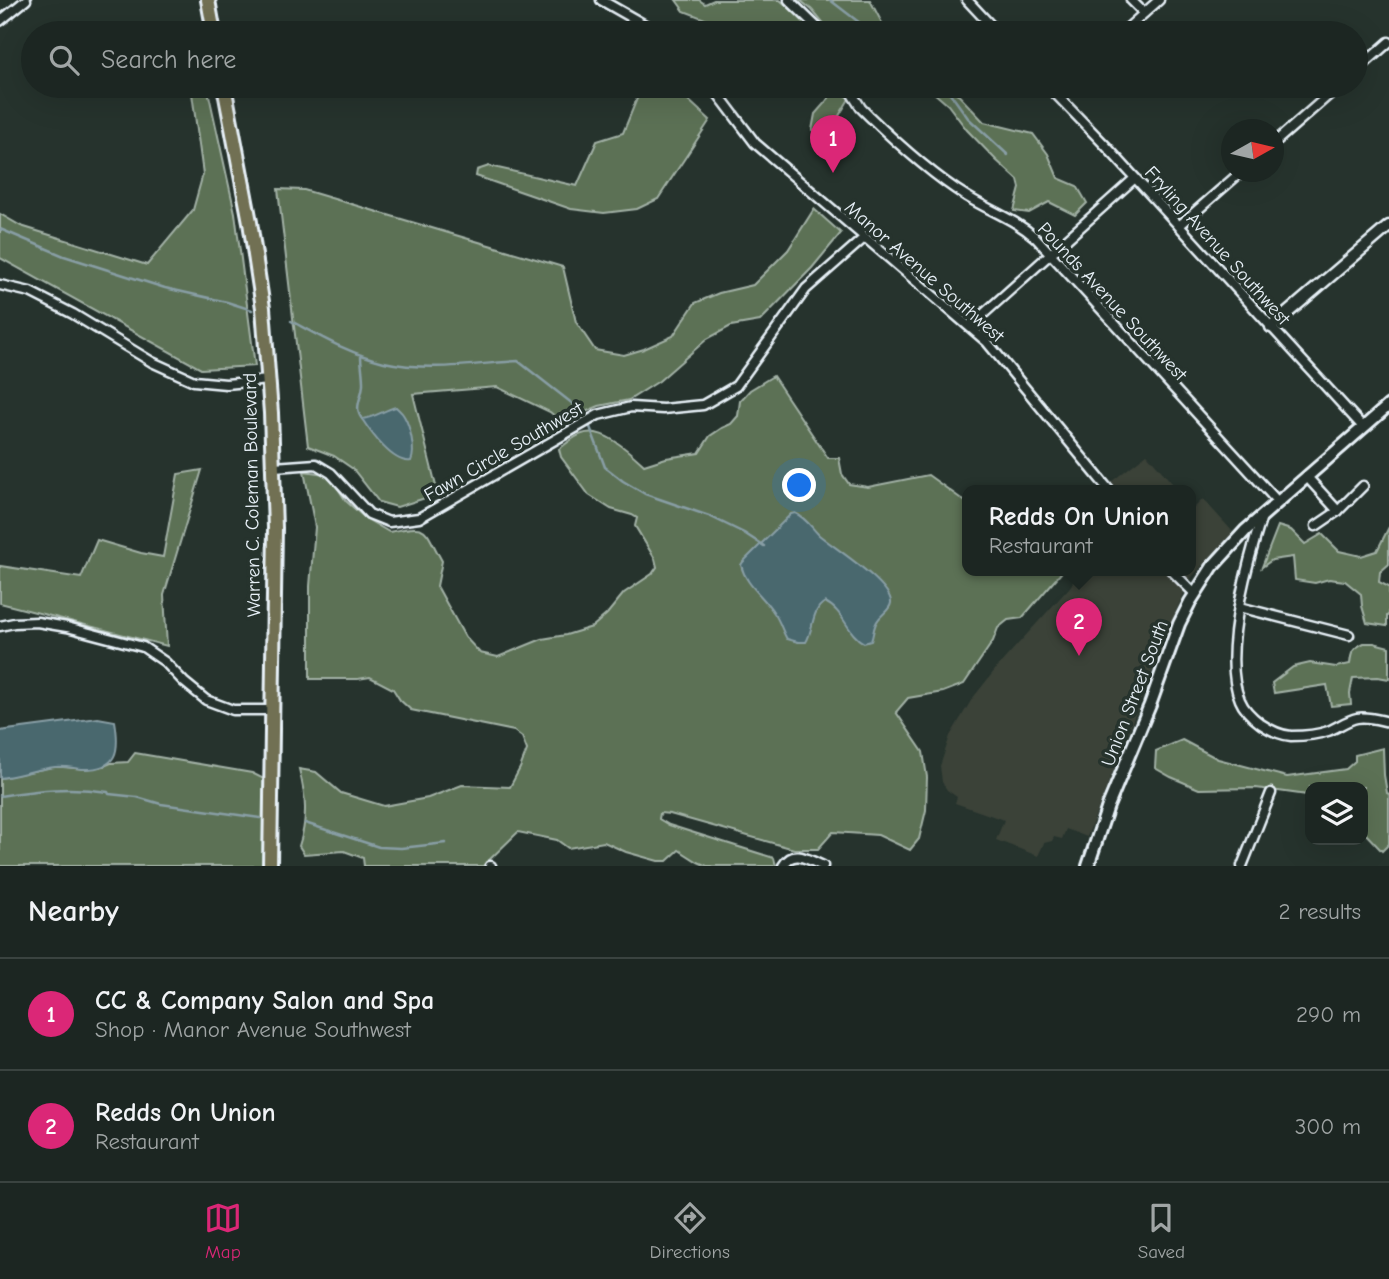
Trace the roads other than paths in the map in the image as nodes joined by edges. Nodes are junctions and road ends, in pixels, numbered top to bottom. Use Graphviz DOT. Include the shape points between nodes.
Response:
graph roads {
  1 [pos="26,0"];
  2 [pos="208,0"];
  3 [pos="601,0"];
  4 [pos="789,0"];
  5 [pos="967,0"];
  6 [pos="1131,0"];
  7 [pos="1158,0"];
  8 [pos="1144,13"];
  9 [pos="0,21"];
  10 [pos="212,21"];
  11 [pos="638,21"];
  12 [pos="811,21"];
  13 [pos="987,21"];
  14 [pos="1135,21"];
  15 [pos="1389,43"];
  16 [pos="1368,61"];
  17 [pos="226,98"];
  18 [pos="721,98"];
  19 [pos="856,98"];
  20 [pos="1061,98"];
  21 [pos="1325,98"];
  22 [pos="1284,134"];
  23 [pos="1135,178"];
  24 [pos="1230,182"];
  25 [pos="1179,226"];
  26 [pos="1387,232"];
  27 [pos="864,238"];
  28 [pos="1050,253"];
  29 [pos="0,285"];
  30 [pos="970,326"];
  31 [pos="1271,327"];
  32 [pos="269,380"];
  33 [pos="1389,405"];
  34 [pos="1363,428"];
  35 [pos="274,467"];
  36 [pos="1307,477"];
  37 [pos="1105,485"];
  38 [pos="1363,486"];
  39 [pos="1279,502"];
  40 [pos="1338,511"];
  41 [pos="1262,516"];
  42 [pos="1316,526"];
  43 [pos="1177,576"];
  44 [pos="1195,594"];
  45 [pos="1239,607"];
  46 [pos="0,626"];
  47 [pos="1349,635"];
  48 [pos="272,710"];
  49 [pos="1389,722"];
  50 [pos="1271,793"];
  51 [pos="270,866"];
  52 [pos="783,866"];
  53 [pos="824,866"];
  54 [pos="1088,866"];
  55 [pos="1242,866"];
  1 -- 9 [label="street"];
  2 -- 10 [label="highway"];
  3 -- 11 [label="street"];
  4 -- 12 [label="street"];
  5 -- 13 [label="street"];
  6 -- 8 [label="street"];
  7 -- 8 [label="street"];
  8 -- 14 [label="street"];
  15 -- 16 [label="street"];
  17 -- 32 [label="highway, Warren C. Coleman Boulevard" via="250,222"];
  18 -- 27 [label="street, Manor Avenue Southwest" via="755,143"];
  19 -- 28 [label="street, Pounds Avenue Southwest" via="869,116 950,185 1015,221"];
  20 -- 23 [label="street, Fryling Avenue Southwest"];
  21 -- 22 [label="street"];
  23 -- 25 [label="street, Fryling Avenue Southwest"];
  23 -- 28 [label="street"];
  24 -- 25 [label="street"];
  25 -- 31 [label="street, Fryling Avenue Southwest"];
  26 -- 31 [label="street"];
  27 -- 30 [label="street, Manor Avenue Southwest"];
  27 -- 35 [label="street, Fawn Circle Southwest" via="806,289 736,386 703,405 631,407 598,415 419,518 389,522 369,514 331,473 316,464"];
  28 -- 30 [label="street"];
  28 -- 39 [label="street, Pounds Avenue Southwest"];
  29 -- 32 [label="street" via="30,292 194,381"];
  30 -- 37 [label="street, Manor Avenue Southwest"];
  31 -- 34 [label="street, Fryling Avenue Southwest"];
  32 -- 35 [label="highway, Warren C. Coleman Boulevard"];
  33 -- 34 [label="main road, Union Street South"];
  34 -- 36 [label="main road, Union Street South"];
  35 -- 48 [label="highway, Warren C. Coleman Boulevard"];
  36 -- 39 [label="main road, Union Street South"];
  36 -- 40 [label="street"];
  38 -- 40 [label="street"];
  39 -- 41 [label="main road, Union Street South"];
  40 -- 42 [label="street"];
  41 -- 44 [label="main road, Union Street South" via="1224,552"];
  41 -- 45 [label="street"];
  43 -- 44 [label="street"];
  44 -- 54 [label="main road, Union Street South" via="1179,624"];
  45 -- 47 [label="street"];
  45 -- 49 [label="street" via="1233,663 1236,690 1259,723 1294,736 1325,732 1358,718"];
  46 -- 48 [label="street" via="37,622 143,647 206,700 233,710"];
  48 -- 51 [label="highway, Warren C. Coleman Boulevard"];
  50 -- 55 [label="street"];
  52 -- 53 [label="street" via="793,856"];
}
